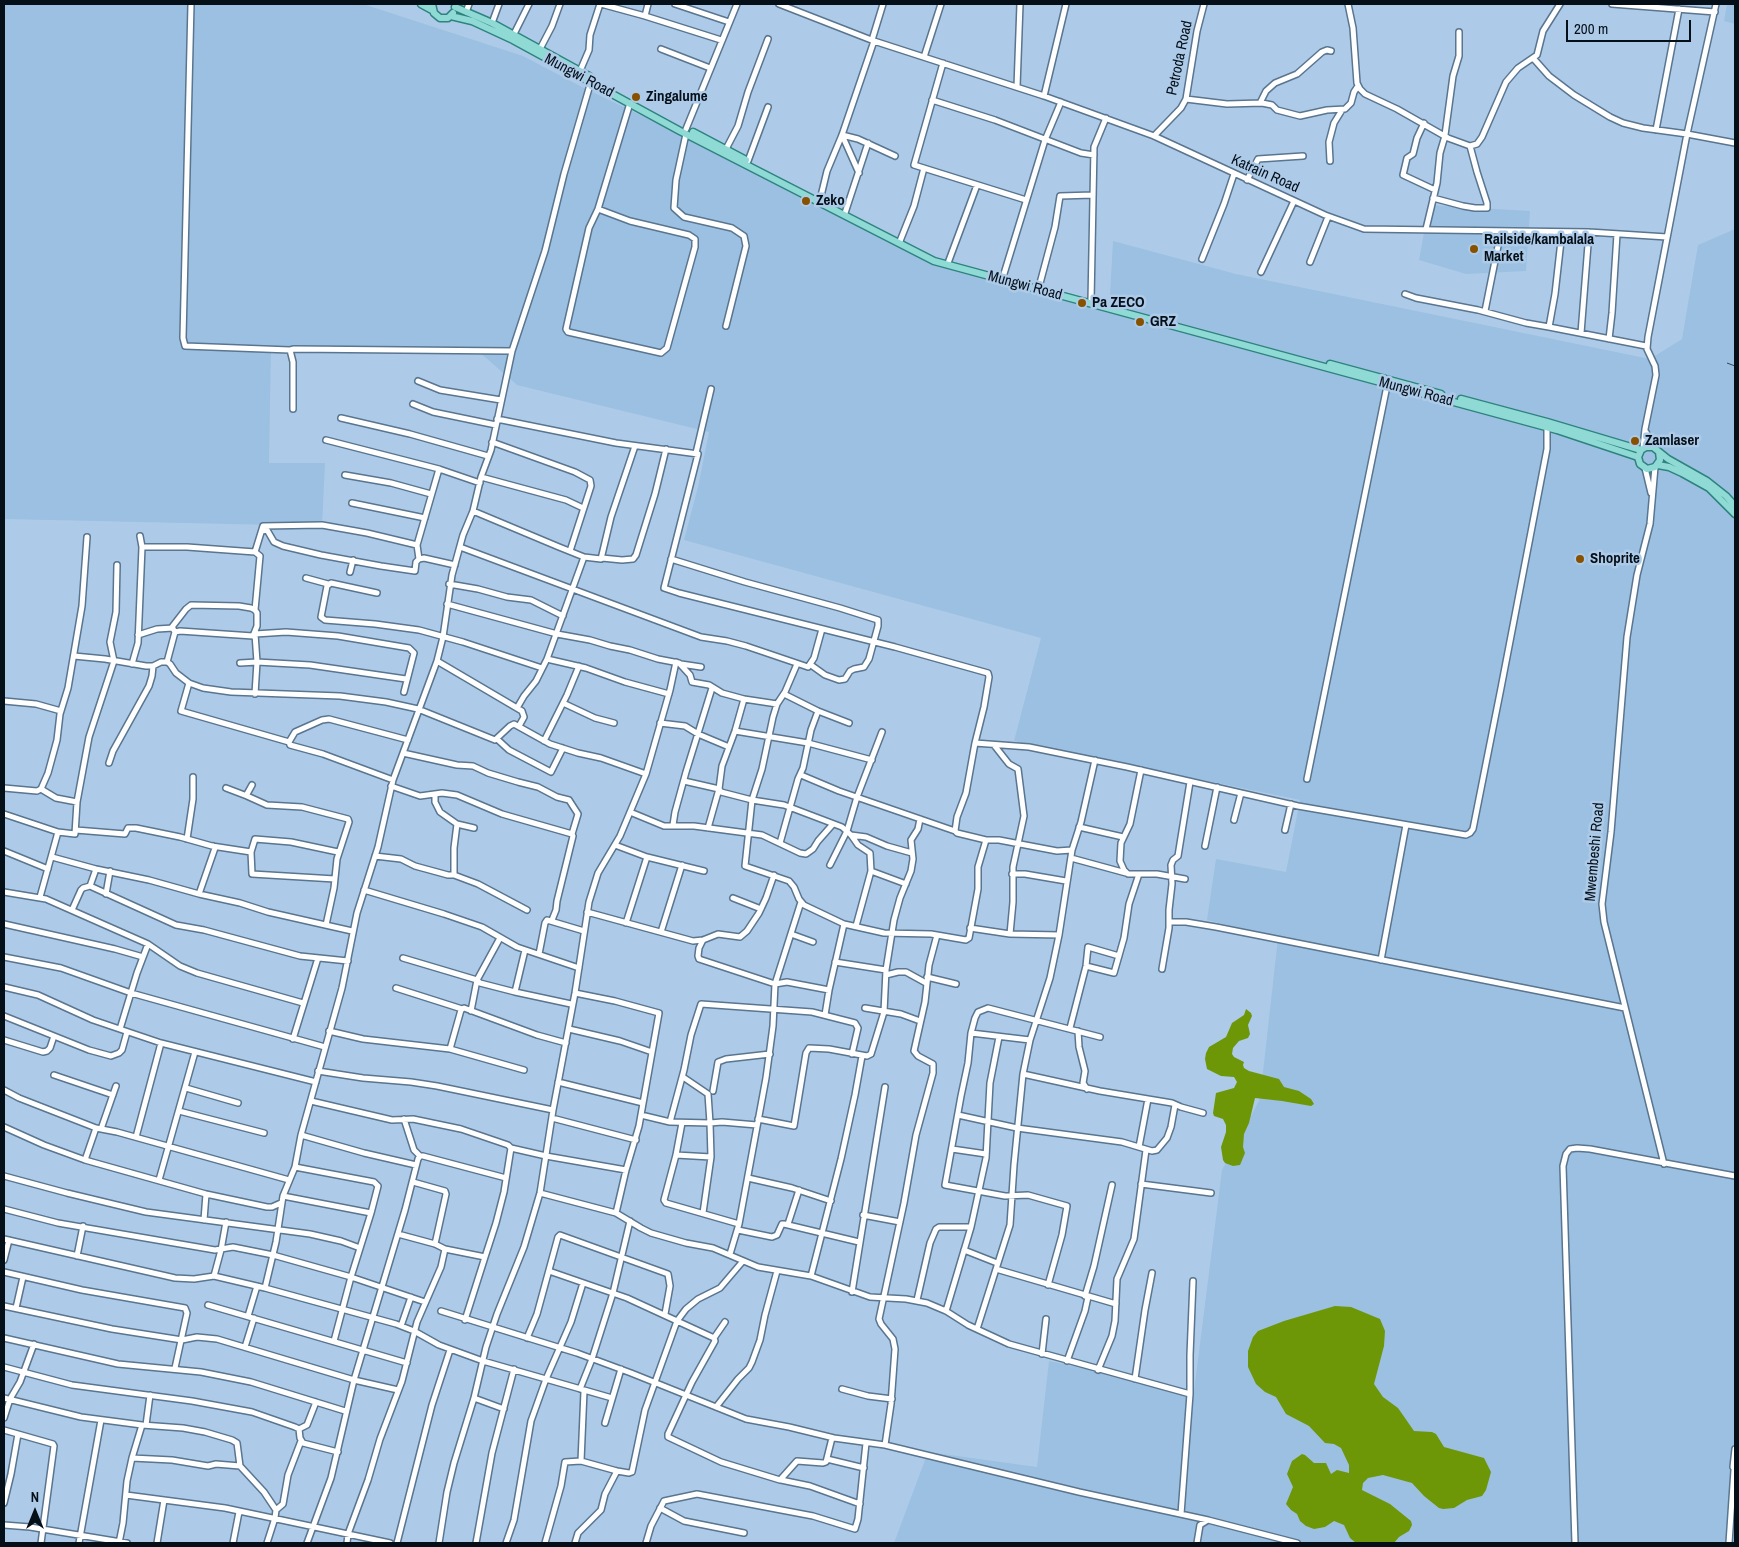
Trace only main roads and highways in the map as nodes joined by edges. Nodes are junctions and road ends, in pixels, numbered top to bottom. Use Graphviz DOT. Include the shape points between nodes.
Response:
graph roads {
  1 [pos="421,4"];
  2 [pos="455,6"];
  3 [pos="432,7"];
  4 [pos="451,16"];
  5 [pos="591,80"];
  6 [pos="686,131"];
  7 [pos="1388,382"];
  8 [pos="1642,449"];
  9 [pos="1656,450"];
  10 [pos="1638,457"];
  11 [pos="1656,466"];
  12 [pos="1735,506"];
  13 [pos="1735,514"];
  1 -- 3 [label="main road"];
  2 -- 4 [label="main road"];
  2 -- 5 [label="main road, Mungwi Road" via="492,22"];
  3 -- 4 [label="main road, Mungwi Road" via="440,18"];
  4 -- 5 [label="main road, Mungwi Road" via="472,20"];
  5 -- 6 [label="main road, Mungwi Road"];
  5 -- 6 [label="main road, Mungwi Road"];
  6 -- 7 [label="main road, Mungwi Road" via="948,263"];
  6 -- 7 [label="main road, Mungwi Road" via="934,261"];
  7 -- 8 [label="main road, Mungwi Road"];
  7 -- 10 [label="main road, Mungwi Road"];
  8 -- 9 [label="main road"];
  8 -- 10 [label="main road"];
  9 -- 11 [label="main road" via="1660,457"];
  9 -- 12 [label="main road" via="1707,481"];
  10 -- 11 [label="main road" via="1644,468"];
  11 -- 13 [label="main road" via="1669,467 1709,488"];
}
